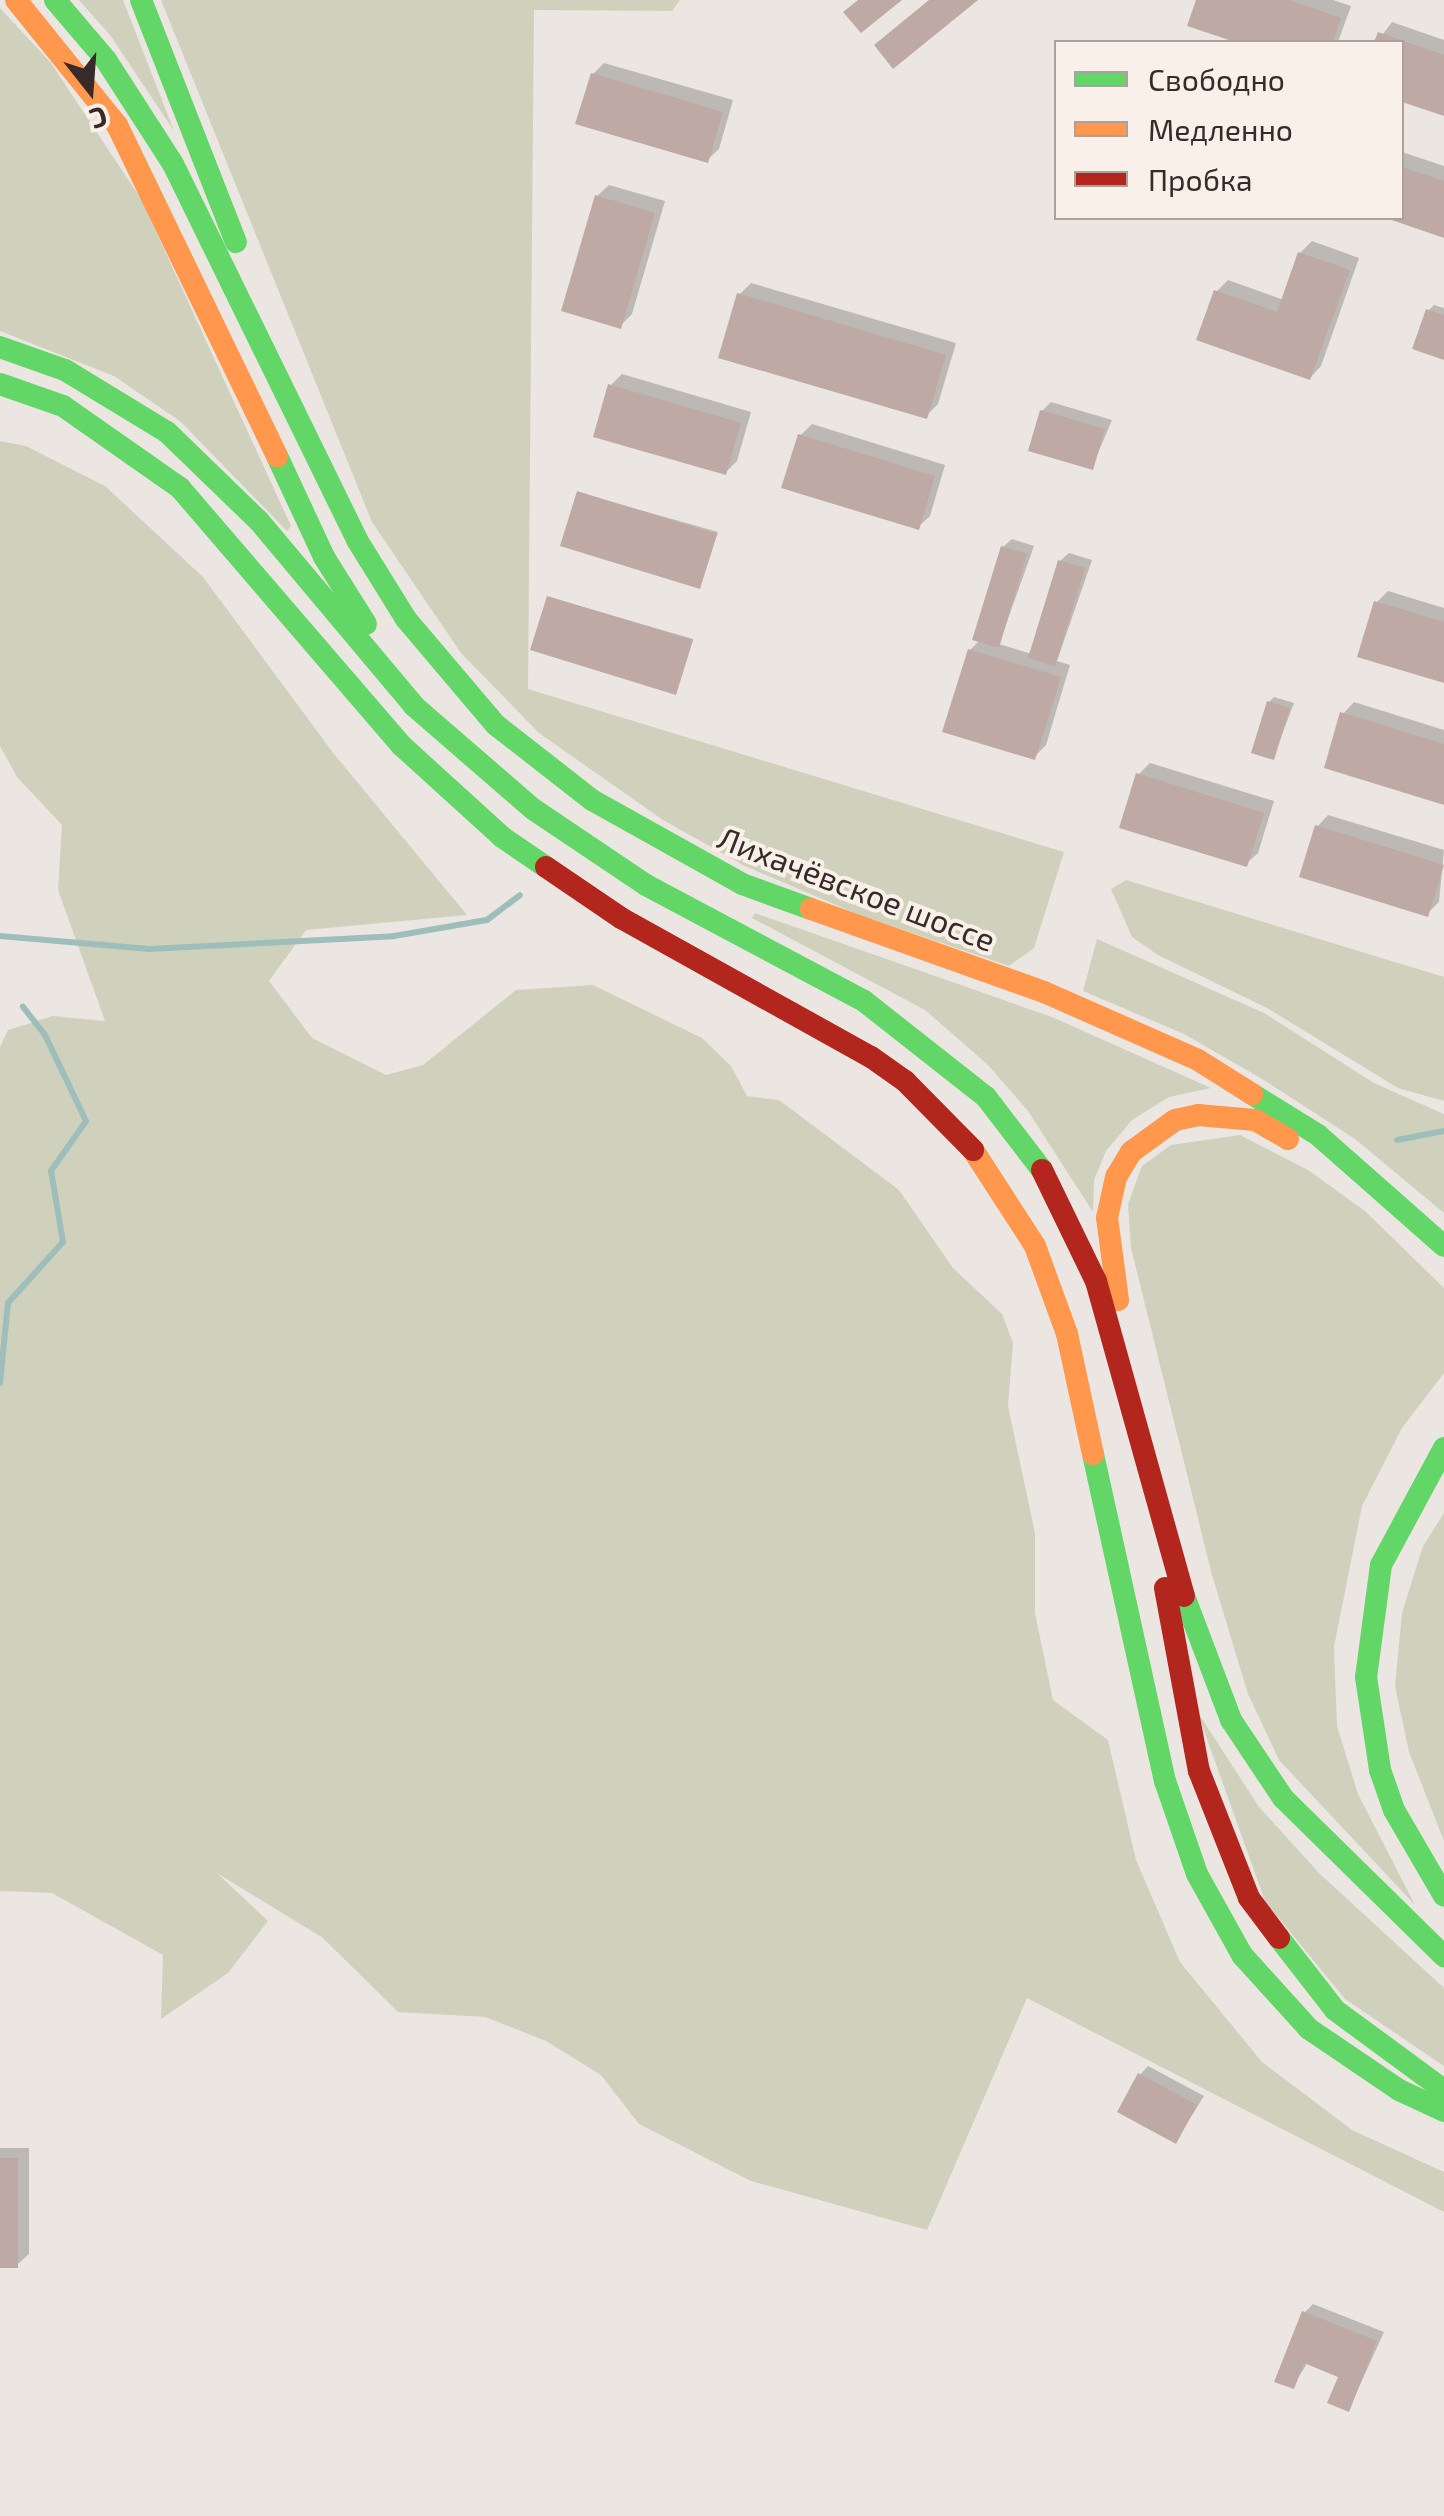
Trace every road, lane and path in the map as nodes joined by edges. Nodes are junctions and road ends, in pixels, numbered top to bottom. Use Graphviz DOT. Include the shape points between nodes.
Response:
graph roads {
  1 [pos="16,0"];
  2 [pos="55,0"];
  3 [pos="141,0"];
  4 [pos="0,347"];
  5 [pos="282,381"];
  6 [pos="0,384"];
  7 [pos="456,742"];
  8 [pos="1412,1216"];
  9 [pos="1444,1246"];
  10 [pos="1132,1392"];
  11 [pos="1444,1448"];
  12 [pos="1148,1468"];
  13 [pos="1444,1896"];
  14 [pos="1444,1956"];
  15 [pos="1444,2090"];
  16 [pos="1444,2111"];
  1 -- 7 [label="main road" via="117,125 164,211 324,558"];
  2 -- 5 [label="main road" via="106,60 173,164"];
  3 -- 5 [label="main road"];
  4 -- 7 [label="main road" via="65,370 167,432 259,521 414,706"];
  5 -- 8 [label="main road, Лихачёвское шоссе" via="332,493 406,618 496,725 545,767 653,838 742,884 1044,992 1198,1060 1318,1135"];
  6 -- 16 [label="main road" via="62,406 180,488 401,744 502,837 608,910 906,1081 978,1155 1035,1246 1067,1334 1164,1782 1197,1874 1242,1954 1309,2029 1399,2090"];
  7 -- 10 [label="main road" via="585,848 864,1001 973,1085 1047,1177 1096,1281"];
  8 -- 9 [label="main road, Лихачёвское шоссе"];
  8 -- 10 [label="main road" via="1254,1120 1198,1115 1150,1134 1116,1177 1108,1218"];
  10 -- 12 [label="main road"];
  11 -- 13 [label="main road" via="1401,1517 1382,1565 1366,1677 1389,1797"];
  12 -- 14 [label="main road" via="1206,1660 1251,1757 1323,1842"];
  12 -- 15 [label="main road" via="1177,1676 1228,1856 1270,1931 1334,2010"];
}
